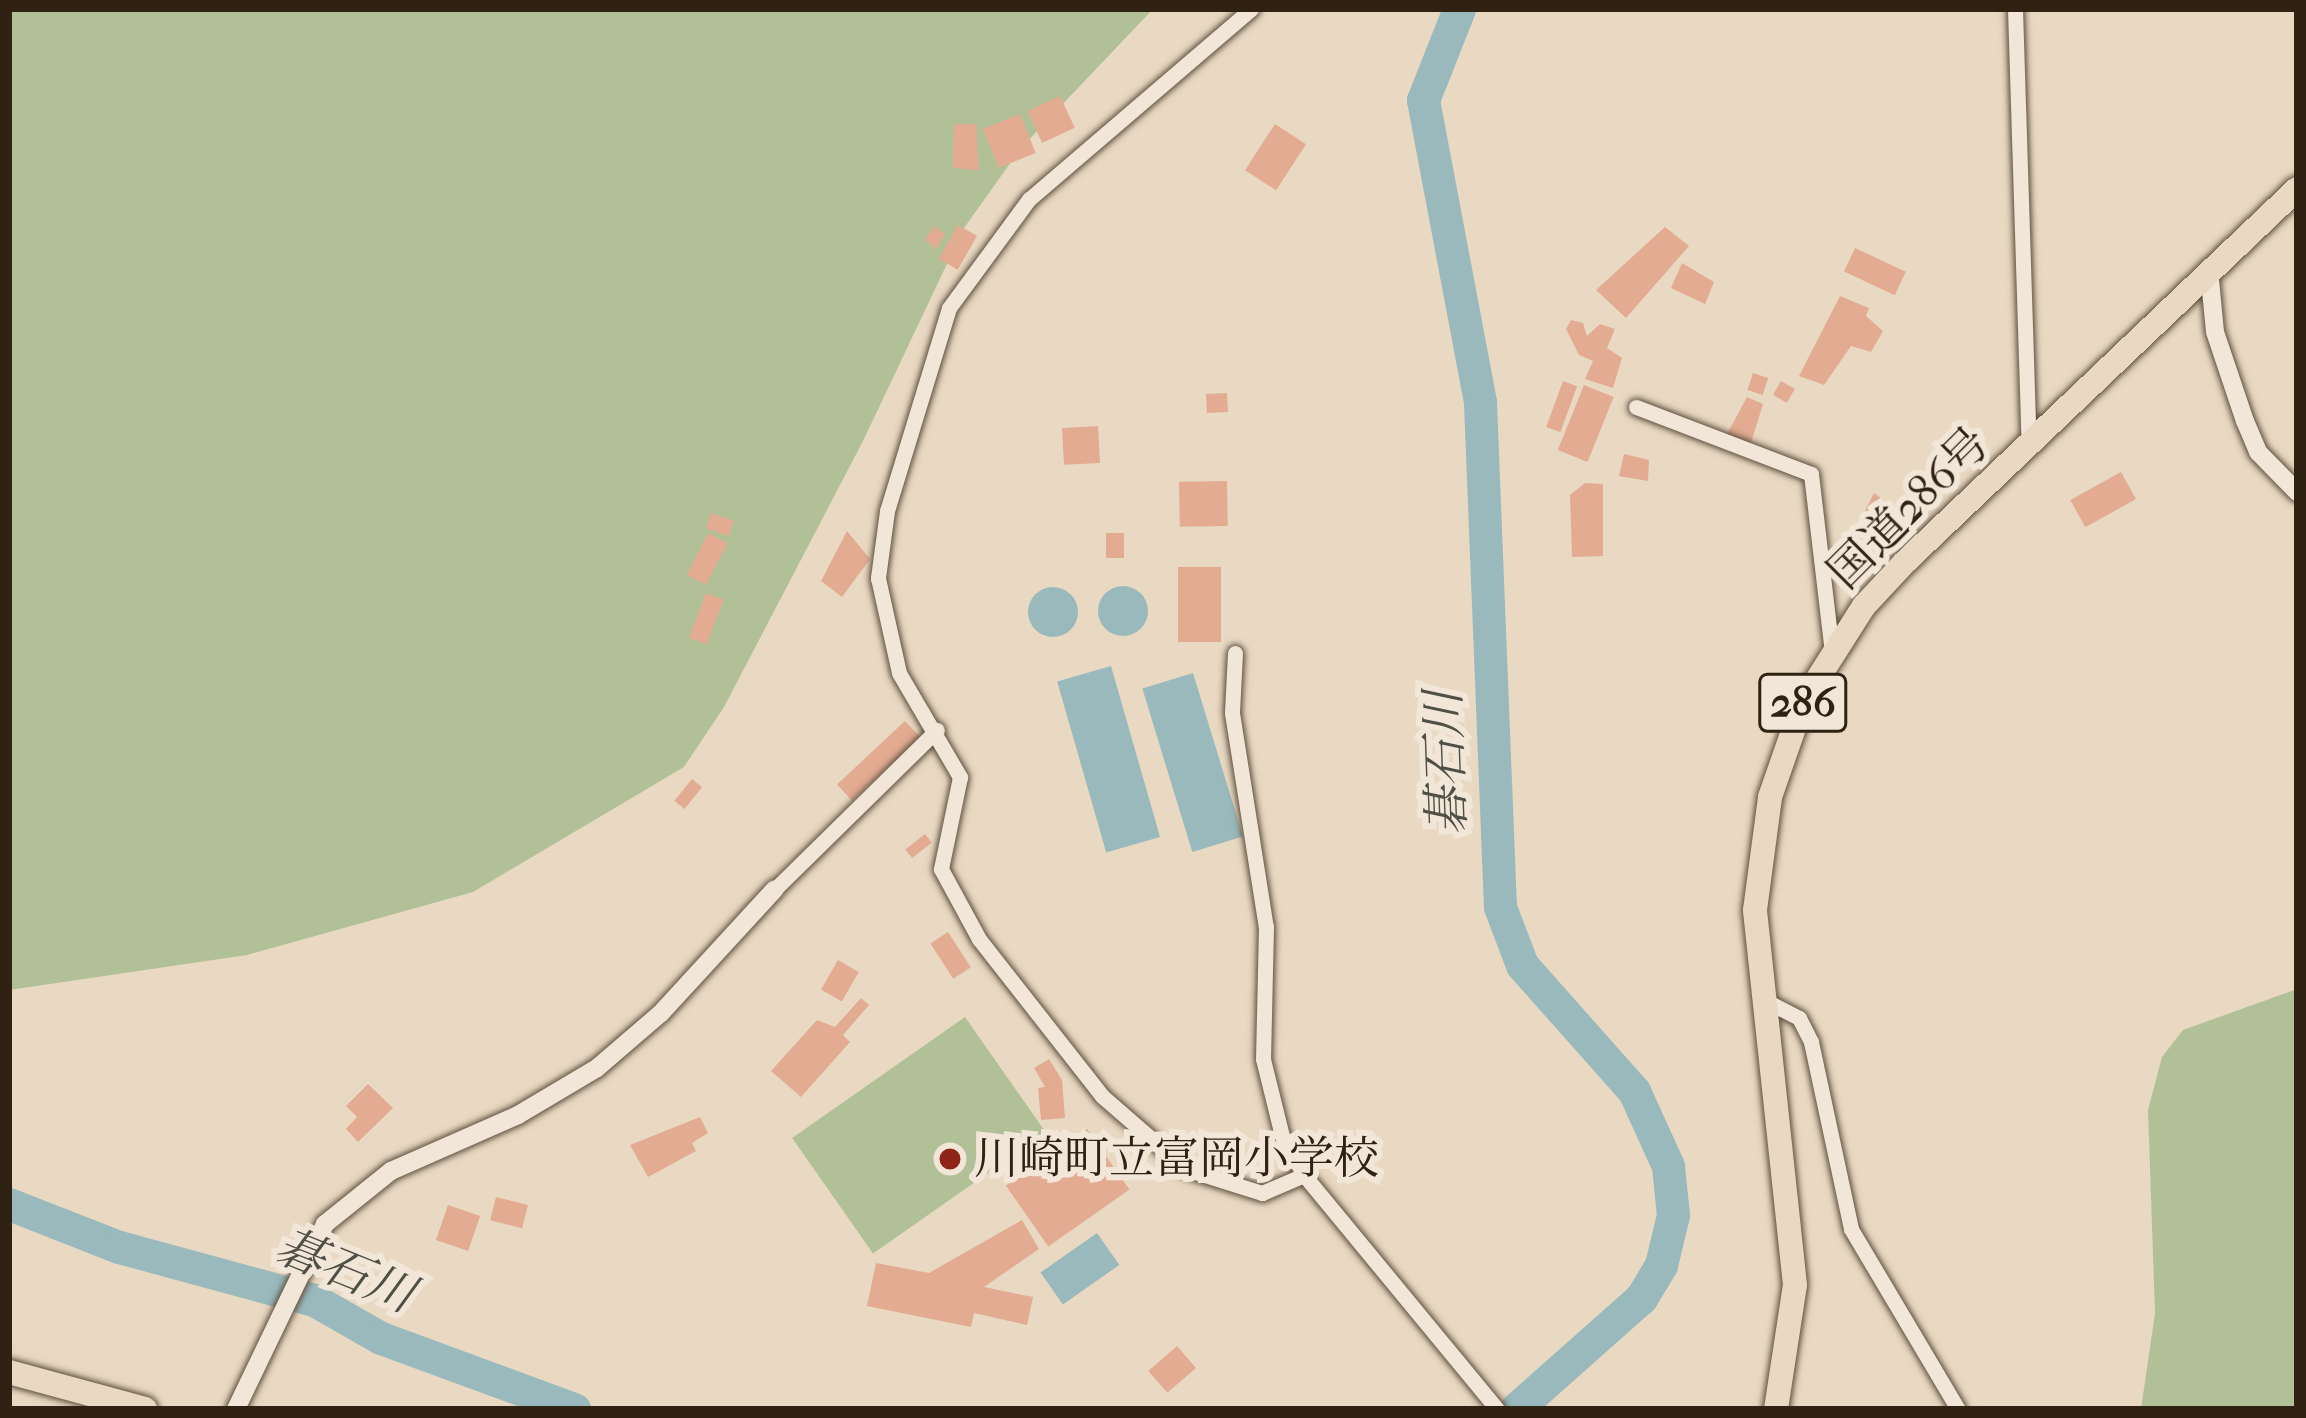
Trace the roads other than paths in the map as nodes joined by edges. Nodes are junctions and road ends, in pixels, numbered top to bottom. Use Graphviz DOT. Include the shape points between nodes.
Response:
graph roads {
  1 [pos="1251,9"];
  2 [pos="2014,9"];
  3 [pos="2297,189"];
  4 [pos="2210,280"];
  5 [pos="1636,407"];
  6 [pos="2029,449"];
  7 [pos="2297,492"];
  8 [pos="1235,653"];
  9 [pos="1832,654"];
  10 [pos="937,730"];
  11 [pos="775,890"];
  12 [pos="1761,999"];
  13 [pos="1304,1175"];
  14 [pos="9,1372"];
  15 [pos="145,1409"];
  16 [pos="236,1409"];
  17 [pos="1497,1409"];
  18 [pos="1776,1409"];
  19 [pos="1958,1409"];
  1 -- 10 [label="street" via="1028,200 949,308 887,511 878,578 899,673"];
  2 -- 6 [label="street"];
  3 -- 4 [label="highway, 国道286号 / 286"];
  4 -- 6 [label="highway, 国道286号 / 286"];
  4 -- 7 [label="street" via="2216,332 2252,436"];
  5 -- 9 [label="street" via="1811,474"];
  6 -- 9 [label="highway, 国道286号 / 286" via="1905,562"];
  8 -- 13 [label="street" via="1232,713 1266,927 1263,1059 1282,1136"];
  9 -- 12 [label="highway, 国道286号 / 286" via="1803,702 1770,796 1755,910"];
  10 -- 11 [label="street"];
  10 -- 13 [label="street" via="960,777 941,869 979,939 1058,1046 1186,1169 1262,1193"];
  11 -- 16 [label="street" via="661,1013 597,1068 518,1115 391,1171 325,1225"];
  12 -- 18 [label="highway, 国道286号 / 286" via="1795,1285"];
  12 -- 19 [label="street" via="1799,1018 1811,1042 1851,1229"];
  13 -- 17 [label="street"];
  14 -- 15 [label="highway"];
}
